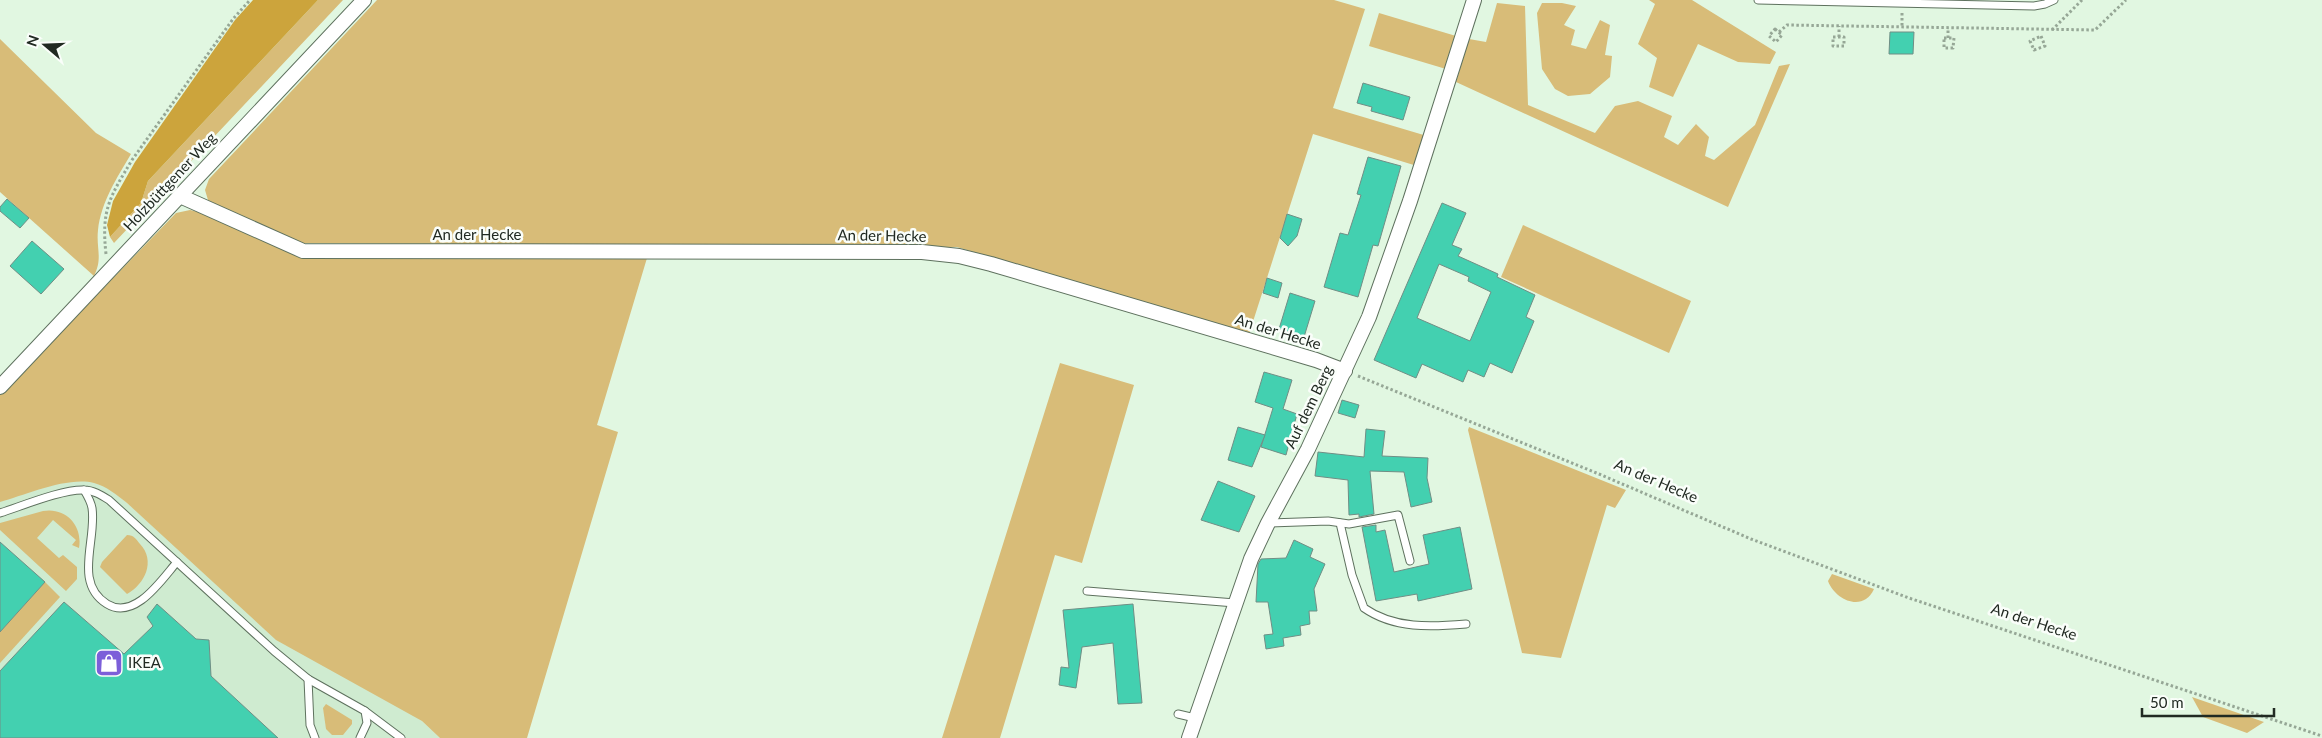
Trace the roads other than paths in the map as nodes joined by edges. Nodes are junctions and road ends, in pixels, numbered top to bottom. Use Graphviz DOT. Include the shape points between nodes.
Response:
graph roads {
  1 [pos="364,0"];
  2 [pos="1474,0"];
  3 [pos="1758,0"];
  4 [pos="2054,0"];
  5 [pos="180,196"];
  6 [pos="1345,371"];
  7 [pos="0,387"];
  8 [pos="84,490"];
  9 [pos="0,513"];
  10 [pos="1268,523"];
  11 [pos="1340,523"];
  12 [pos="178,562"];
  13 [pos="1410,562"];
  14 [pos="1087,591"];
  15 [pos="1235,602"];
  16 [pos="1466,624"];
  17 [pos="308,679"];
  18 [pos="365,711"];
  19 [pos="1178,714"];
  20 [pos="1195,718"];
  21 [pos="315,738"];
  22 [pos="360,738"];
  23 [pos="401,738"];
  24 [pos="1189,738"];
  1 -- 5 [label="street, Holzbüttgener Weg"];
  2 -- 6 [label="street, Auf dem Berg" via="1410,201 1369,317"];
  3 -- 4 [label="lane" via="2034,6"];
  5 -- 6 [label="street, An der Hecke" via="303,251 922,252 953,255"];
  5 -- 7 [label="street, Holzbüttgener Weg"];
  6 -- 10 [label="street, Auf dem Berg"];
  8 -- 9 [label="lane"];
  8 -- 12 [label="lane" via="109,500"];
  8 -- 12 [label="lane" via="92,506 88,567 90,583 97,598 112,608 127,608 141,601"];
  10 -- 11 [label="lane"];
  10 -- 15 [label="street, Auf dem Berg"];
  11 -- 13 [label="lane" via="1358,523 1398,514"];
  11 -- 16 [label="lane" via="1364,608 1388,621 1429,627"];
  12 -- 17 [label="lane"];
  14 -- 15 [label="lane"];
  15 -- 20 [label="street, Auf dem Berg"];
  17 -- 18 [label="lane"];
  17 -- 21 [label="lane" via="310,725"];
  18 -- 22 [label="lane" via="367,722"];
  18 -- 23 [label="lane"];
  19 -- 20 [label="lane"];
  20 -- 24 [label="street, Auf dem Berg"];
}
